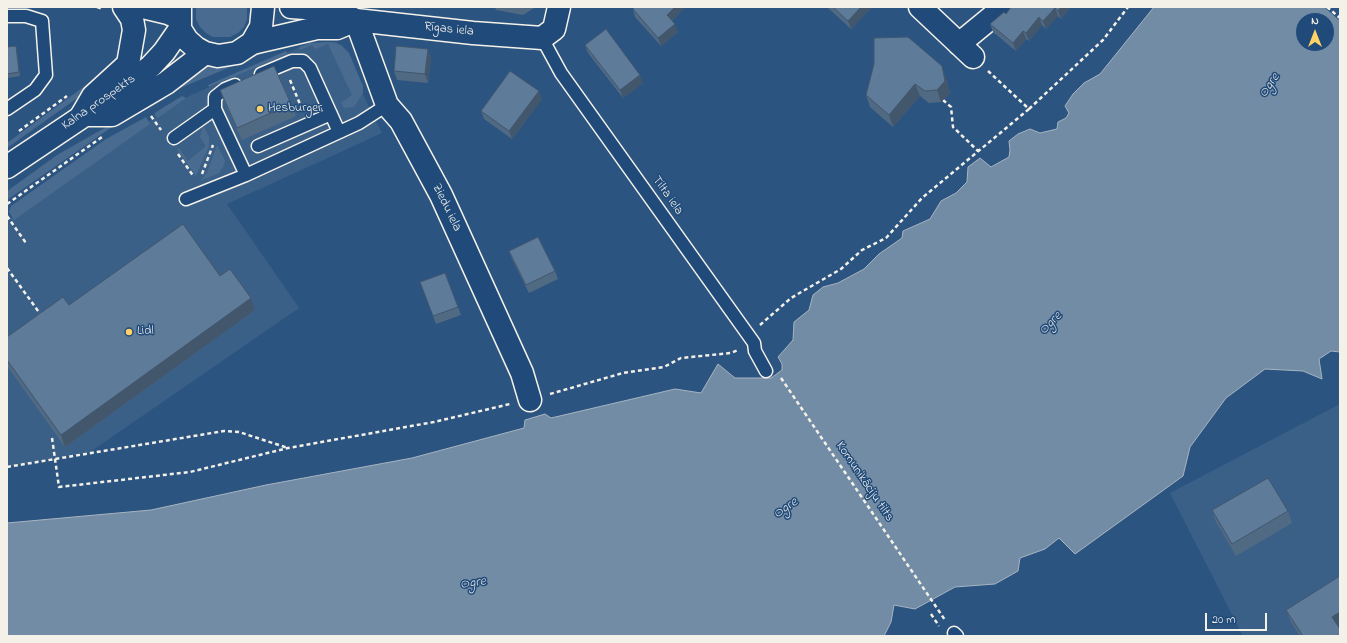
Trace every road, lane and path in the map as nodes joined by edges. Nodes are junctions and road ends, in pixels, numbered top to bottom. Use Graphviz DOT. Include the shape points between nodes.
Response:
graph roads {
  1 [pos="124,7"];
  2 [pos="143,7"];
  3 [pos="263,7"];
  4 [pos="290,7"];
  5 [pos="559,7"];
  6 [pos="920,7"];
  7 [pos="1004,7"];
  8 [pos="1128,7"];
  9 [pos="1327,7"];
  10 [pos="7,16"];
  11 [pos="180,18"];
  12 [pos="1340,18"];
  13 [pos="356,20"];
  14 [pos="542,38"];
  15 [pos="252,43"];
  16 [pos="966,50"];
  17 [pos="205,53"];
  18 [pos="943,100"];
  19 [pos="387,105"];
  20 [pos="7,109"];
  21 [pos="215,109"];
  22 [pos="1029,109"];
  23 [pos="331,114"];
  24 [pos="82,115"];
  25 [pos="339,132"];
  26 [pos="174,138"];
  27 [pos="258,146"];
  28 [pos="978,151"];
  29 [pos="7,167"];
  30 [pos="246,175"];
  31 [pos="186,199"];
  32 [pos="7,216"];
  33 [pos="26,243"];
  34 [pos="7,268"];
  35 [pos="45,320"];
  36 [pos="749,336"];
  37 [pos="766,371"];
  38 [pos="781,377"];
  39 [pos="530,400"];
  40 [pos="52,438"];
  41 [pos="288,448"];
  42 [pos="56,459"];
  43 [pos="7,467"];
  44 [pos="934,604"];
  1 -- 24 [label="street" via="132,19 134,30 128,64 93,96"];
  2 -- 11 [label="street"];
  3 -- 15 [label="street" via="261,27"];
  4 -- 13 [label="street" via="334,10"];
  5 -- 14 [label="street" via="554,29"];
  6 -- 16 [label="street"];
  7 -- 16 [label="street"];
  8 -- 22 [label="path" via="1103,40"];
  9 -- 12 [label="path"];
  10 -- 20 [label="lane" via="26,16 42,21 46,75 35,90"];
  11 -- 17 [label="street" via="187,40"];
  11 -- 24 [label="street, Kalna prospekts" via="164,52 151,66 116,94"];
  13 -- 14 [label="street, Rīgas iela"];
  13 -- 15 [label="street" via="337,28 311,29"];
  13 -- 19 [label="street, Ziedu iela"];
  14 -- 36 [label="lane, Tilta iela" via="561,73"];
  15 -- 17 [label="street" via="237,53 218,56"];
  16 -- 22 [label="path"];
  17 -- 24 [label="street" via="166,83 112,115"];
  18 -- 28 [label="path" via="951,107 953,127"];
  19 -- 25 [label="lane"];
  19 -- 39 [label="street, Ziedu iela" via="401,121 441,195 522,373"];
  21 -- 23 [label="lane" via="215,97 225,89 292,61 303,61 310,68"];
  21 -- 26 [label="lane"];
  21 -- 30 [label="lane"];
  22 -- 28 [label="path"];
  23 -- 25 [label="lane"];
  23 -- 27 [label="lane"];
  24 -- 29 [label="street, Kalna prospekts"];
  25 -- 30 [label="lane"];
  28 -- 36 [label="path" via="922,198 886,238 862,250 842,269 791,298"];
  30 -- 31 [label="lane"];
  32 -- 33 [label="path"];
  34 -- 35 [label="path"];
  36 -- 37 [label="lane, Tilta iela"];
  36 -- 39 [label="path" via="744,348 731,353 681,358 664,367 623,373"];
  38 -- 44 [label="path, Komunikāciju tilts"];
  39 -- 41 [label="path" via="434,422"];
  40 -- 42 [label="path"];
  41 -- 42 [label="path" via="239,432 224,431"];
  41 -- 42 [label="path" via="190,472 59,487"];
  42 -- 43 [label="path"];
}
